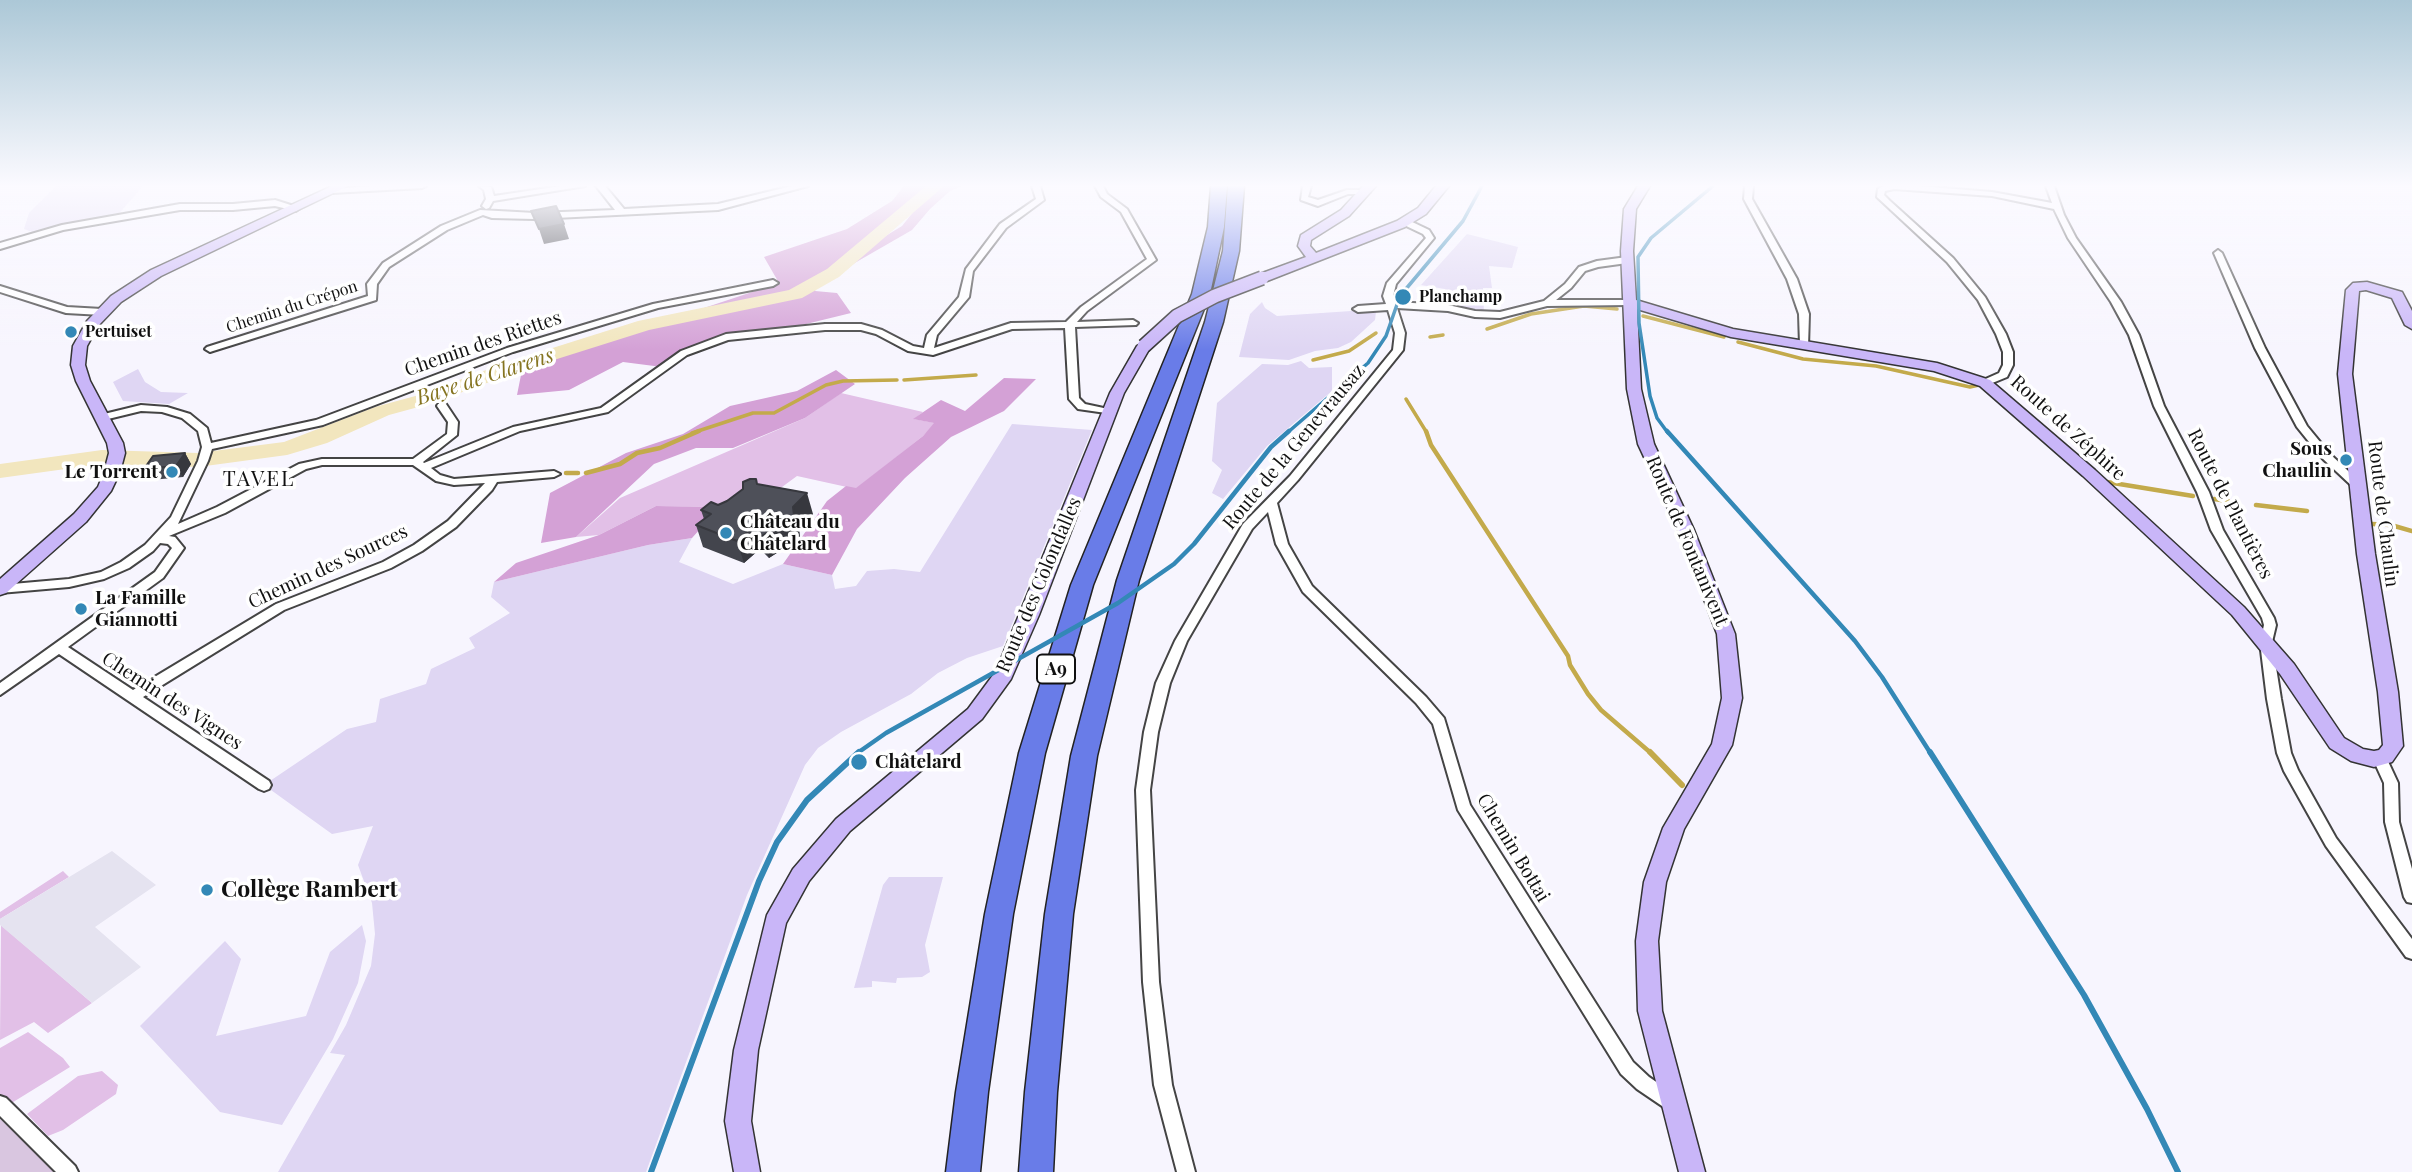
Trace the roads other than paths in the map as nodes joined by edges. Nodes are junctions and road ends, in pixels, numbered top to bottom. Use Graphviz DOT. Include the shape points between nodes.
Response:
graph roads {
  1 [pos="18,241"];
  2 [pos="226,241"];
  3 [pos="422,241"];
  4 [pos="992,241"];
  5 [pos="1141,241"];
  6 [pos="1213,241"];
  7 [pos="1232,241"];
  8 [pos="1305,241"];
  9 [pos="1364,241"];
  10 [pos="1428,241"];
  11 [pos="1628,241"];
  12 [pos="1771,241"];
  13 [pos="1929,241"];
  14 [pos="2073,241"];
  15 [pos="0,246"];
  16 [pos="2218,253"];
  17 [pos="1314,259"];
  18 [pos="1627,260"];
  19 [pos="773,283"];
  20 [pos="0,289"];
  21 [pos="1628,302"];
  22 [pos="1547,303"];
  23 [pos="1391,306"];
  24 [pos="1358,309"];
  25 [pos="102,312"];
  26 [pos="1070,323"];
  27 [pos="1133,323"];
  28 [pos="2412,325"];
  29 [pos="1805,345"];
  30 [pos="210,349"];
  31 [pos="928,352"];
  32 [pos="1985,383"];
  33 [pos="442,406"];
  34 [pos="1109,412"];
  35 [pos="104,418"];
  36 [pos="207,447"];
  37 [pos="421,465"];
  38 [pos="554,474"];
  39 [pos="493,479"];
  40 [pos="2357,485"];
  41 [pos="1271,502"];
  42 [pos="162,537"];
  43 [pos="0,589"];
  44 [pos="2266,642"];
  45 [pos="60,649"];
  46 [pos="0,690"];
  47 [pos="132,697"];
  48 [pos="2380,759"];
  49 [pos="264,785"];
  50 [pos="2412,897"];
  51 [pos="2412,952"];
  52 [pos="1673,1103"];
  53 [pos="0,1104"];
  54 [pos="69,1172"];
  55 [pos="747,1172"];
  56 [pos="963,1172"];
  57 [pos="1036,1172"];
  58 [pos="1185,1172"];
  59 [pos="1692,1172"];
  1 -- 15 [label="street"];
  2 -- 25 [label="street" via="156,273"];
  3 -- 30 [label="street, Chemin du Crépon" via="386,265 372,284 373,298"];
  4 -- 31 [label="street" via="969,271 964,297 932,335"];
  5 -- 26 [label="street" via="1152,260 1146,267"];
  6 -- 56 [label="highway, A9" via="1201,294 1082,585 1032,753 999,914"];
  7 -- 57 [label="highway, A9" via="1214,322 1128,580 1084,756 1055,955"];
  8 -- 17 [label="street"];
  9 -- 17 [label="street, Route des Colondalles"];
  10 -- 23 [label="street, Route de la Genevrausaz" via="1391,283"];
  11 -- 18 [label="street, Route de Fontanivent"];
  12 -- 29 [label="street" via="1804,314"];
  13 -- 32 [label="street" via="1982,299 2001,335 2009,359 2003,375"];
  14 -- 44 [label="street, Route de Plantières" via="2134,335 2159,406 2217,530 2268,618"];
  16 -- 40 [label="street" via="2302,427"];
  17 -- 34 [label="street, Route des Colondalles, bridge" via="1215,296 1177,316 1143,346"];
  18 -- 21 [label="street, Route de Fontanivent"];
  18 -- 22 [label="street" via="1582,269"];
  19 -- 36 [label="street, Chemin des Riettes" via="656,306 510,350 319,423"];
  20 -- 25 [label="street" via="66,310"];
  21 -- 22 [label="street"];
  21 -- 29 [label="street, Route de Zéphire" via="1731,332"];
  21 -- 52 [label="street, Route de Fontanivent" via="1634,388 1646,444 1726,634 1732,698 1722,745 1674,828 1655,882 1647,941 1650,1011"];
  22 -- 23 [label="street" via="1500,315"];
  23 -- 24 [label="street"];
  23 -- 41 [label="street, Route de la Genevrausaz" via="1400,333 1398,350"];
  25 -- 35 [label="street" via="85,333 77,356 83,381"];
  26 -- 27 [label="street"];
  26 -- 31 [label="street" via="1011,326"];
  26 -- 34 [label="street" via="1073,399 1082,407"];
  28 -- 40 [label="street, Route de Chaulin" via="2397,295 2367,286 2353,290 2345,374"];
  29 -- 32 [label="street, Route de Zéphire" via="1937,367"];
  31 -- 37 [label="street" via="861,327 726,337 684,354 604,410 517,429"];
  32 -- 44 [label="street, Route de Zéphire" via="2089,473"];
  33 -- 37 [label="street" via="453,422 452,435"];
  34 -- 55 [label="street, Route des Colondalles" via="1004,674 975,715 843,825 801,875 775,922 746,1050 738,1121"];
  35 -- 36 [label="street" via="141,408 173,411 200,426"];
  35 -- 43 [label="street" via="117,453 105,488 80,518"];
  36 -- 42 [label="street" via="176,519"];
  37 -- 39 [label="street" via="444,481"];
  37 -- 42 [label="street" via="322,462 303,466"];
  38 -- 39 [label="street"];
  39 -- 47 [label="street, Chemin des Sources" via="452,524 418,548 281,607"];
  40 -- 48 [label="street, Route de Chaulin" via="2393,746"];
  41 -- 52 [label="street, Chemin Bottai" via="1282,544 1307,589 1439,722 1463,806 1627,1068"];
  41 -- 58 [label="street, Route de la Genevrausaz" via="1247,527 1181,641 1150,732 1143,790 1151,982 1163,1085"];
  42 -- 43 [label="street" via="125,565 93,579"];
  42 -- 45 [label="street" via="178,548 165,569"];
  44 -- 48 [label="street, Route de Zéphire" via="2337,743 2358,756"];
  44 -- 51 [label="street, Route de Plantières" via="2291,771 2331,842"];
  45 -- 46 [label="street"];
  45 -- 47 [label="street, Chemin des Vignes"];
  47 -- 49 [label="street, Chemin des Vignes"];
  48 -- 50 [label="street" via="2391,783 2392,822"];
  52 -- 59 [label="street, Route de Fontanivent"];
  53 -- 54 [label="street"];
}
